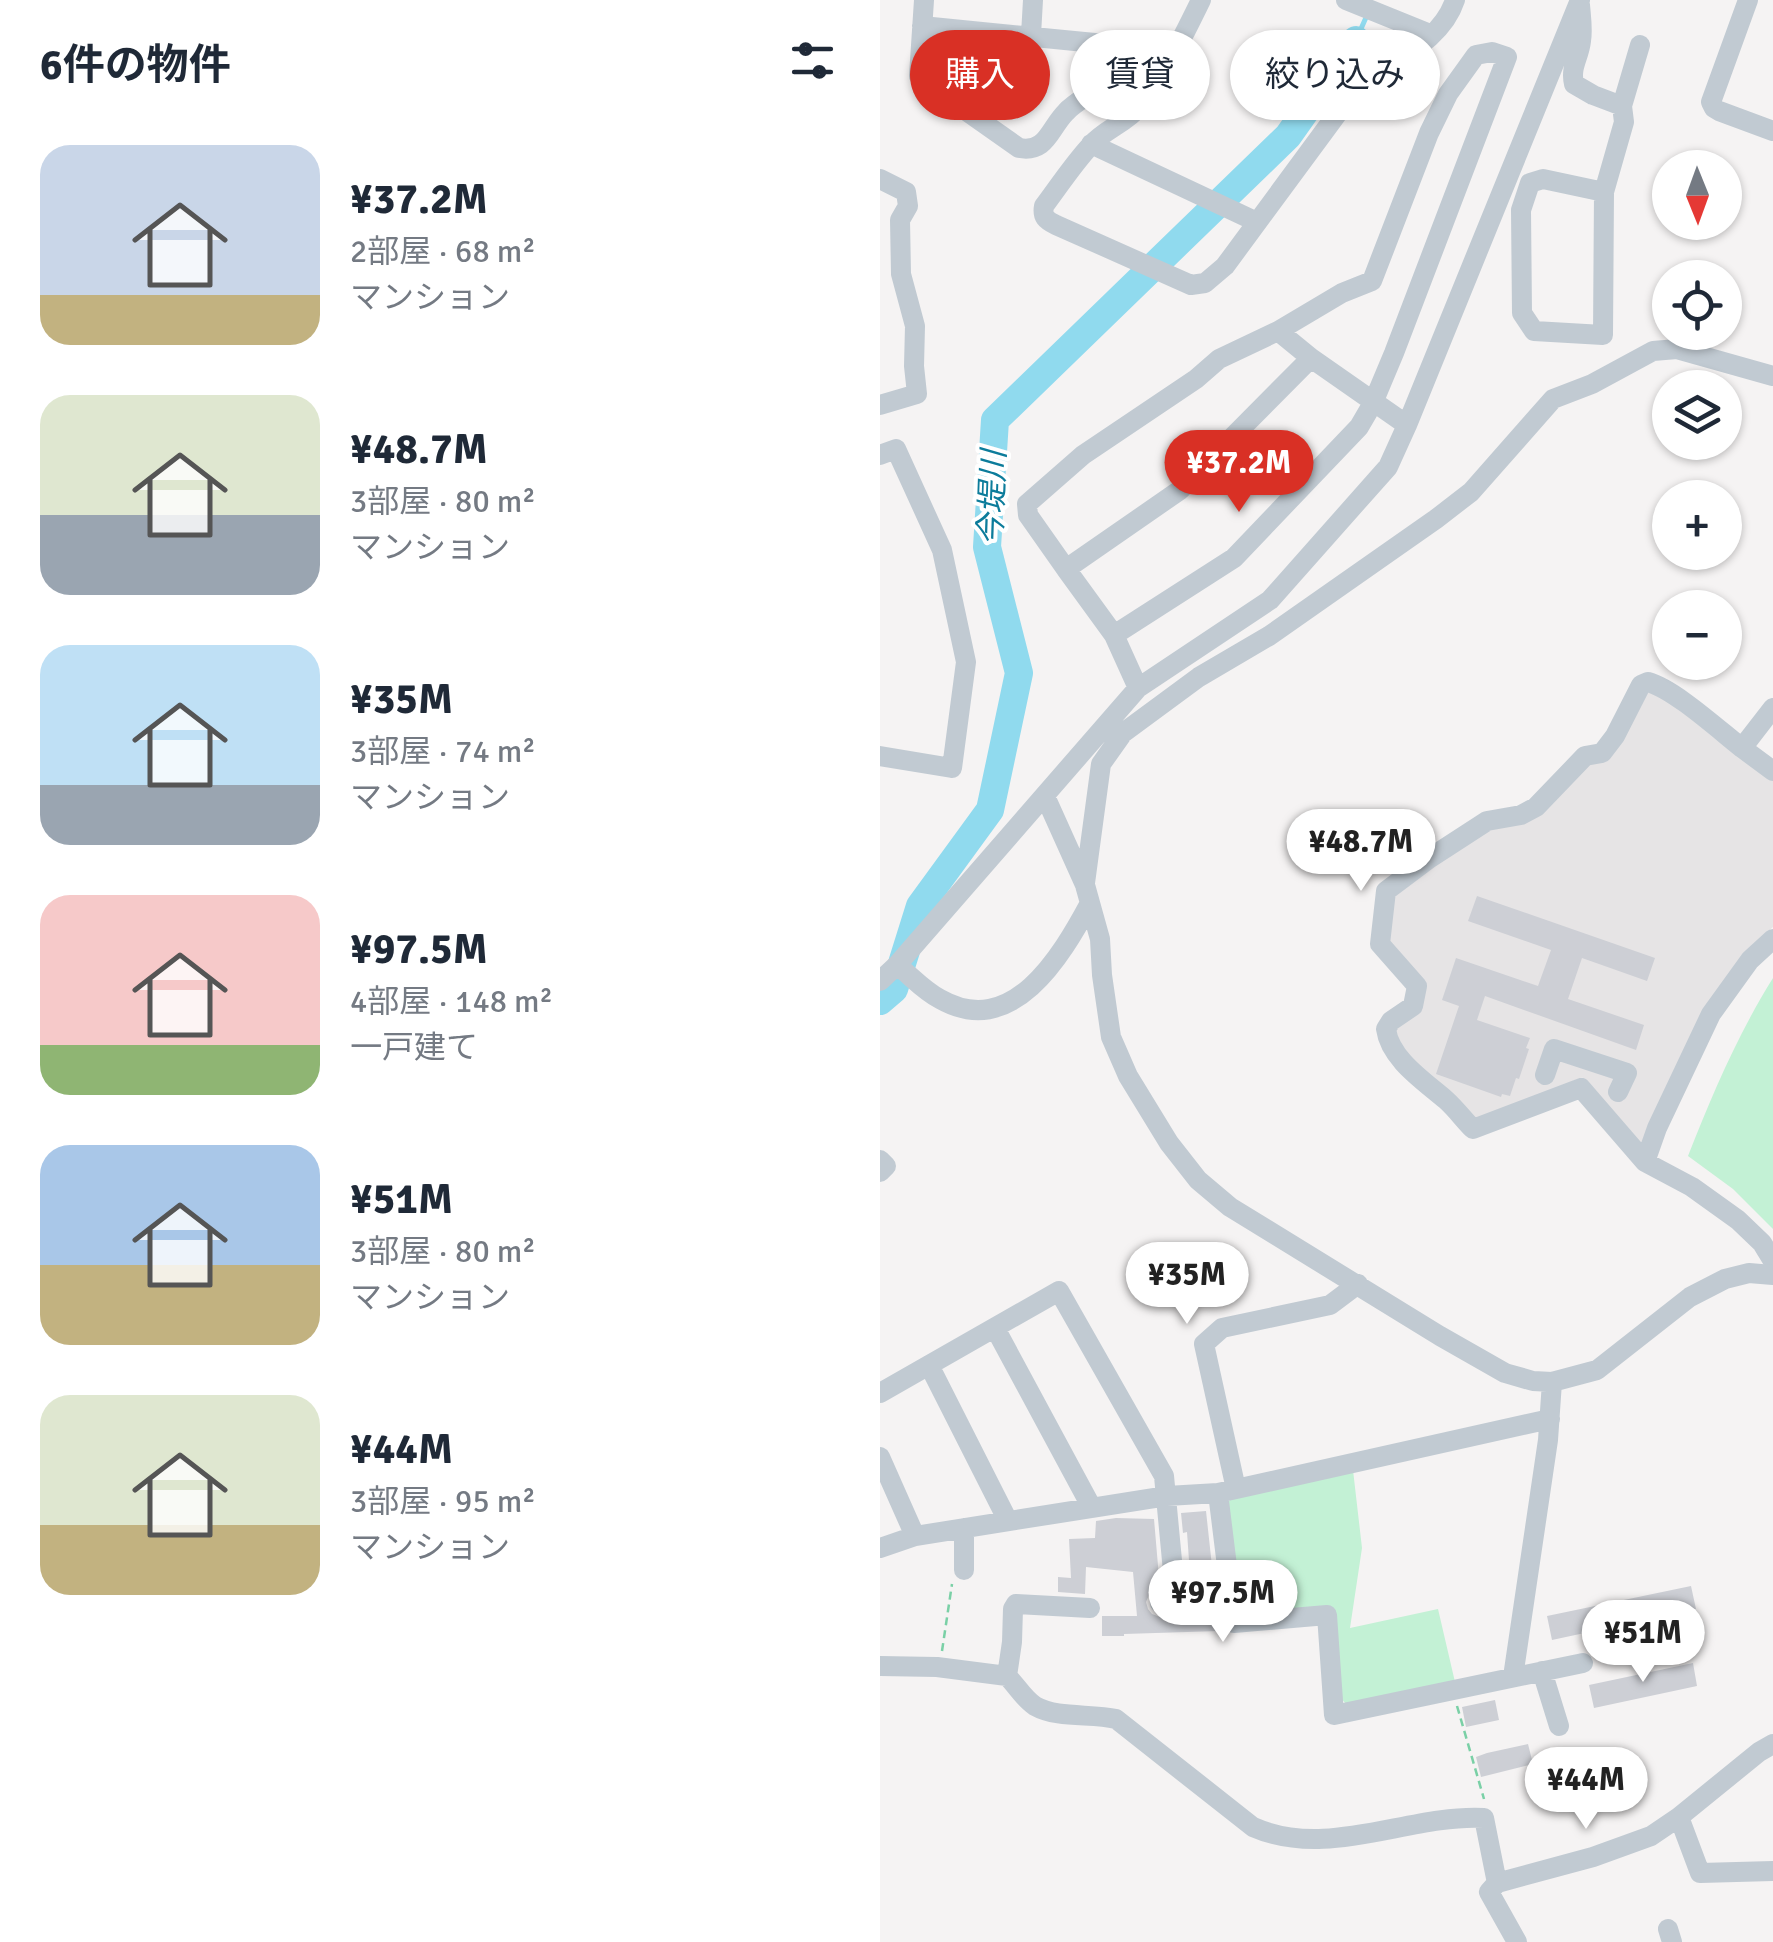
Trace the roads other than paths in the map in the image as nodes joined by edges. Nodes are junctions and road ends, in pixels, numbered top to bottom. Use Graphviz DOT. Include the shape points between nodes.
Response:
graph roads {
  1 [pos="924,0"];
  2 [pos="1033,0"];
  3 [pos="1202,0"];
  4 [pos="1346,0"];
  5 [pos="1455,0"];
  6 [pos="1580,0"];
  7 [pos="1748,0"];
  8 [pos="922,26"];
  9 [pos="922,30"];
  10 [pos="966,30"];
  11 [pos="1031,30"];
  12 [pos="1420,30"];
  13 [pos="1434,30"];
  14 [pos="1050,38"];
  15 [pos="1640,44"];
  16 [pos="1622,106"];
  17 [pos="977,120"];
  18 [pos="1333,120"];
  19 [pos="1773,131"];
  20 [pos="1092,144"];
  21 [pos="880,179"];
  22 [pos="1604,192"];
  23 [pos="1257,222"];
  24 [pos="1278,331"];
  25 [pos="1310,358"];
  26 [pos="1773,376"];
  27 [pos="1373,404"];
  28 [pos="880,405"];
  29 [pos="1407,425"];
  30 [pos="880,454"];
  31 [pos="1066,569"];
  32 [pos="1114,635"];
  33 [pos="1138,688"];
  34 [pos="1773,708"];
  35 [pos="1742,748"];
  36 [pos="880,756"];
  37 [pos="1773,771"];
  38 [pos="1045,796"];
  39 [pos="1088,894"];
  40 [pos="1773,939"];
  41 [pos="897,965"];
  42 [pos="880,981"];
  43 [pos="1595,1062"];
  44 [pos="1544,1075"];
  45 [pos="1618,1092"];
  46 [pos="1590,1099"];
  47 [pos="880,1160"];
  48 [pos="1645,1162"];
  49 [pos="880,1172"];
  50 [pos="1773,1261"];
  51 [pos="1773,1275"];
  52 [pos="1358,1284"];
  53 [pos="994,1328"];
  54 [pos="929,1365"];
  55 [pos="1552,1382"];
  56 [pos="880,1393"];
  57 [pos="1550,1419"];
  58 [pos="880,1457"];
  59 [pos="1227,1491"];
  60 [pos="1166,1496"];
  61 [pos="1092,1508"];
  62 [pos="1008,1521"];
  63 [pos="964,1528"];
  64 [pos="916,1536"];
  65 [pos="880,1548"];
  66 [pos="964,1569"];
  67 [pos="1176,1603"];
  68 [pos="1090,1608"];
  69 [pos="1583,1662"];
  70 [pos="880,1666"];
  71 [pos="1542,1671"];
  72 [pos="1007,1676"];
  73 [pos="1512,1677"];
  74 [pos="1559,1726"];
  75 [pos="1773,1744"];
  76 [pos="1679,1817"];
  77 [pos="1773,1870"];
  78 [pos="1496,1883"];
  79 [pos="1517,1942"];
  1 -- 8 [label="street"];
  2 -- 11 [label="street"];
  3 -- 20 [label="street" via="1140,105"];
  4 -- 12 [label="street"];
  5 -- 13 [label="street"];
  6 -- 16 [label="street" via="1574,84"];
  6 -- 29 [label="street"];
  7 -- 19 [label="street" via="1711,102"];
  8 -- 9 [label="street"];
  8 -- 10 [label="street"];
  14 -- 17 [label="street" via="1115,48 1116,70 1029,150"];
  15 -- 16 [label="street"];
  16 -- 22 [label="street" via="1624,122"];
  18 -- 23 [label="street"];
  20 -- 23 [label="street"];
  20 -- 23 [label="street" via="1044,206 1044,217 1056,226 1197,285 1214,278"];
  21 -- 28 [label="street" via="906,192 900,274 915,326 918,394"];
  22 -- 22 [label="street" via="1603,335 1534,331 1522,313 1522,210 1530,184 1542,179"];
  24 -- 25 [label="street"];
  24 -- 27 [label="street" via="1372,282 1448,94 1476,55 1507,57"];
  24 -- 31 [label="street" via="1220,358 1082,456 1027,504 1028,516"];
  25 -- 27 [label="street"];
  25 -- 31 [label="street" via="1180,490"];
  26 -- 39 [label="street" via="1677,349 1653,352 1552,399 1471,492 1436,520 1123,732 1102,764"];
  27 -- 29 [label="street"];
  27 -- 32 [label="street" via="1234,558"];
  29 -- 33 [label="street" via="1388,467 1270,600"];
  30 -- 36 [label="street" via="896,449 942,550 966,662 952,768"];
  31 -- 32 [label="street"];
  32 -- 33 [label="street"];
  33 -- 38 [label="street"];
  34 -- 35 [label="street"];
  35 -- 37 [label="street"];
  35 -- 46 [label="street" via="1648,682 1602,753 1585,756 1536,808 1486,822 1386,891 1380,944 1417,986 1413,1006 1386,1028 1388,1041 1421,1081 1473,1130 1581,1088"];
  38 -- 39 [label="street"];
  38 -- 41 [label="street"];
  39 -- 41 [label="street" via="1052,967 996,1009 976,1012 938,999"];
  39 -- 52 [label="street" via="1112,1037 1169,1143 1230,1206"];
  40 -- 48 [label="street" via="1711,1014"];
  41 -- 42 [label="street"];
  43 -- 44 [label="street" via="1554,1049"];
  43 -- 45 [label="street" via="1627,1073"];
  43 -- 46 [label="street"];
  46 -- 48 [label="street"];
  47 -- 49 [label="street" via="886,1166"];
  48 -- 50 [label="street" via="1738,1220"];
  51 -- 55 [label="street" via="1724,1279 1690,1296 1597,1370"];
  52 -- 55 [label="street" via="1505,1374"];
  52 -- 59 [label="street" via="1330,1304 1222,1328 1204,1344"];
  53 -- 54 [label="street"];
  53 -- 60 [label="street" via="1059,1291 1164,1476"];
  53 -- 61 [label="street"];
  54 -- 56 [label="street"];
  54 -- 62 [label="street"];
  55 -- 57 [label="street"];
  57 -- 59 [label="street"];
  57 -- 73 [label="street"];
  58 -- 64 [label="street"];
  59 -- 60 [label="street"];
  59 -- 73 [label="street" via="1234,1622 1327,1615 1334,1714"];
  60 -- 61 [label="street"];
  60 -- 67 [label="street"];
  61 -- 62 [label="street"];
  62 -- 63 [label="street"];
  63 -- 64 [label="street"];
  63 -- 66 [label="street"];
  64 -- 65 [label="street"];
  68 -- 72 [label="street" via="1016,1604"];
  69 -- 71 [label="street"];
  70 -- 72 [label="street"];
  71 -- 73 [label="street"];
  71 -- 74 [label="street"];
  72 -- 78 [label="street" via="1046,1710 1116,1719 1272,1835 1325,1839 1484,1818"];
  75 -- 76 [label="street"];
  76 -- 77 [label="street" via="1700,1873"];
  76 -- 78 [label="street" via="1651,1836 1593,1857"];
  78 -- 79 [label="street" via="1489,1892"];
}
